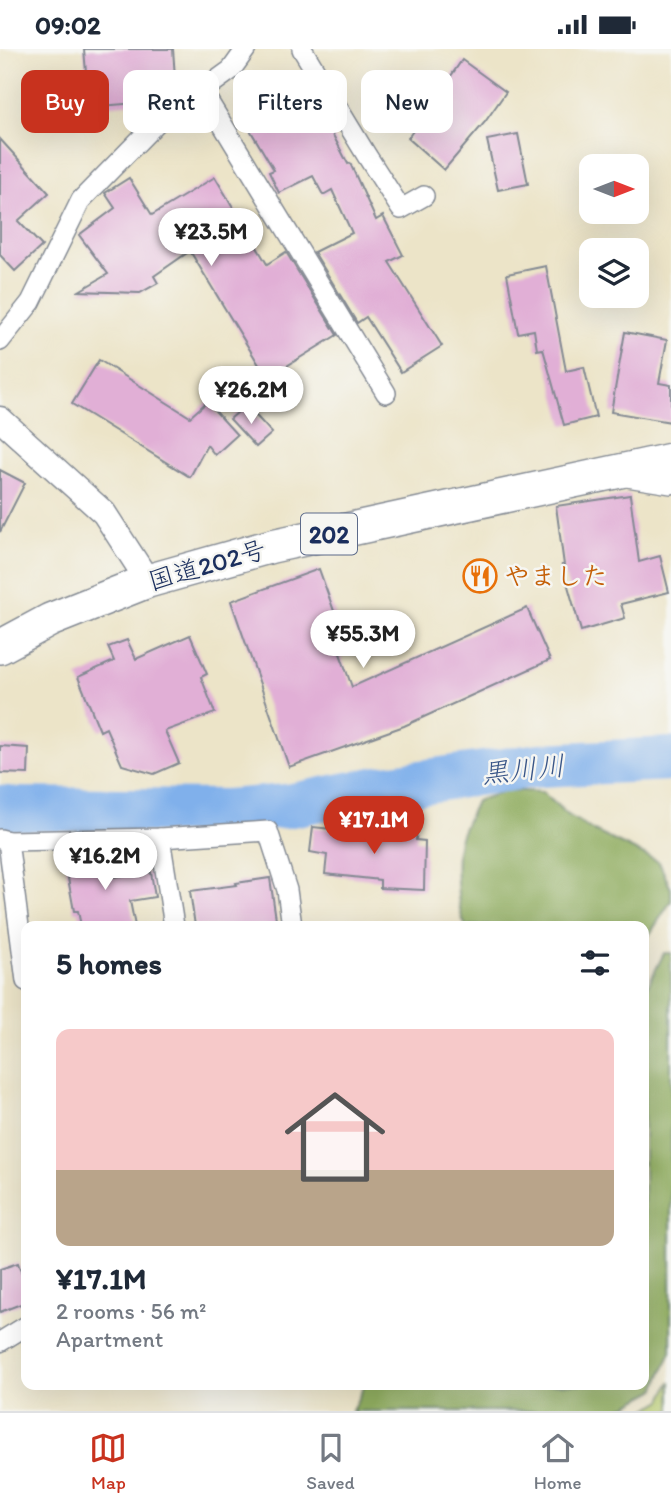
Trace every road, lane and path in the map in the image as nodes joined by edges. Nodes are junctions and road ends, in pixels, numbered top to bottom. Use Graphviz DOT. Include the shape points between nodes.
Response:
graph roads {
  1 [pos="246,49"];
  2 [pos="302,49"];
  3 [pos="219,78"];
  4 [pos="219,119"];
  5 [pos="147,133"];
  6 [pos="424,196"];
  7 [pos="0,341"];
  8 [pos="386,393"];
  9 [pos="0,419"];
  10 [pos="671,460"];
  11 [pos="605,474"];
  12 [pos="671,484"];
  13 [pos="148,581"];
  14 [pos="0,647"];
  15 [pos="160,838"];
  16 [pos="4,840"];
  17 [pos="173,921"];
  18 [pos="291,921"];
  19 [pos="21,949"];
  20 [pos="21,1329"];
  21 [pos="0,1342"];
  1 -- 3 [label="street"];
  2 -- 6 [label="street" via="401,209"];
  4 -- 8 [label="street"];
  5 -- 7 [label="street" via="81,200 32,302"];
  9 -- 13 [label="street" via="104,513"];
  10 -- 11 [label="highway, 国道202号 / 202"];
  11 -- 12 [label="street"];
  11 -- 13 [label="highway, 国道202号 / 202" via="272,546"];
  13 -- 14 [label="highway, 国道202号 / 202" via="50,620"];
  15 -- 16 [label="street"];
  15 -- 17 [label="street"];
  15 -- 18 [label="street" via="268,831 287,890"];
  16 -- 19 [label="street"];
  20 -- 21 [label="street"];
}
